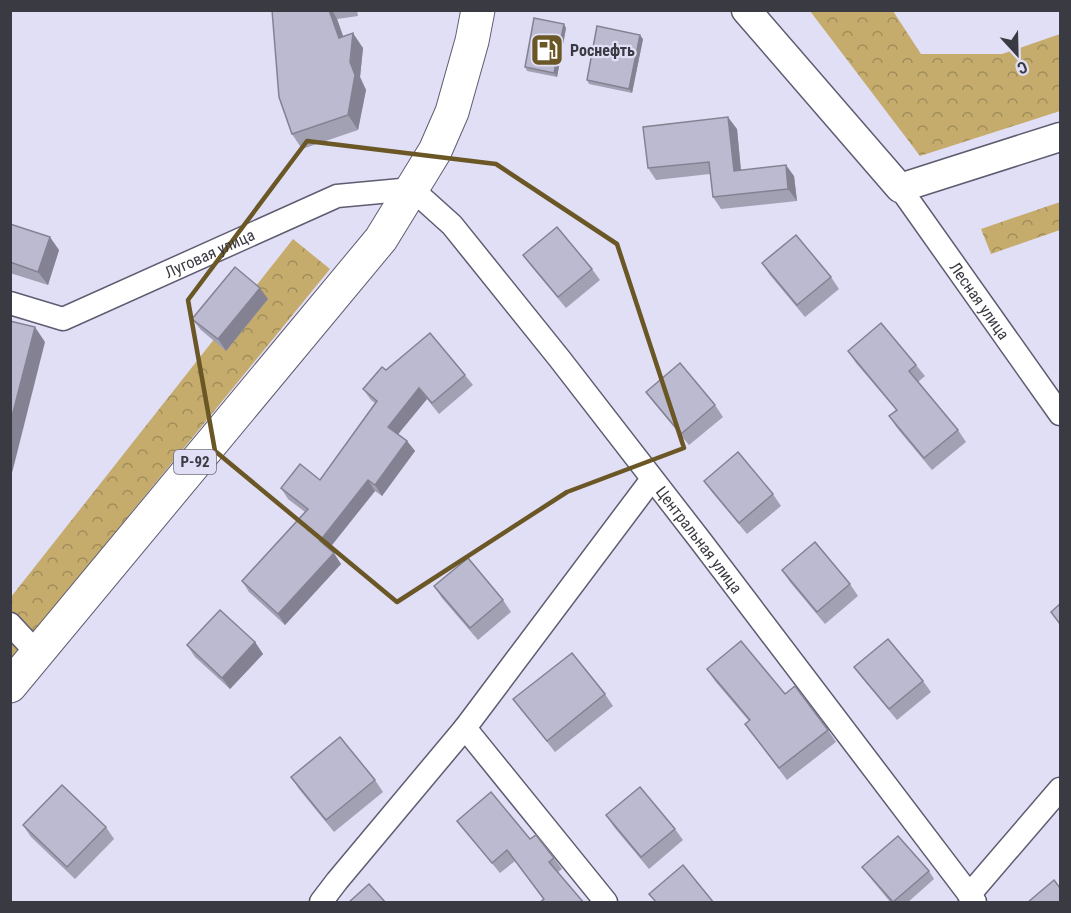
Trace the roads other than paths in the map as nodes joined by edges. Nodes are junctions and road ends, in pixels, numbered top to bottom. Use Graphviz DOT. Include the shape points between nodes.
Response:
graph roads {
  1 [pos="478,10"];
  2 [pos="746,10"];
  3 [pos="1060,137"];
  4 [pos="900,188"];
  5 [pos="412,189"];
  6 [pos="10,303"];
  7 [pos="1060,414"];
  8 [pos="652,478"];
  9 [pos="10,624"];
  10 [pos="37,653"];
  11 [pos="10,686"];
  12 [pos="465,728"];
  13 [pos="1060,789"];
  14 [pos="972,899"];
  15 [pos="321,903"];
  16 [pos="606,903"];
  1 -- 5 [label="main road, Р-92" via="452,112"];
  2 -- 4 [label="street"];
  3 -- 4 [label="street"];
  4 -- 7 [label="street, Лесная улица"];
  5 -- 6 [label="street, Луговая улица" via="337,196 63,319"];
  5 -- 8 [label="street, Центральная улица" via="452,225"];
  5 -- 10 [label="main road, Р-92" via="381,239"];
  8 -- 12 [label="street"];
  8 -- 14 [label="street, Центральная улица"];
  9 -- 10 [label="street"];
  10 -- 11 [label="main road, Р-92"];
  12 -- 15 [label="street"];
  12 -- 16 [label="street"];
  13 -- 14 [label="street"];
}
